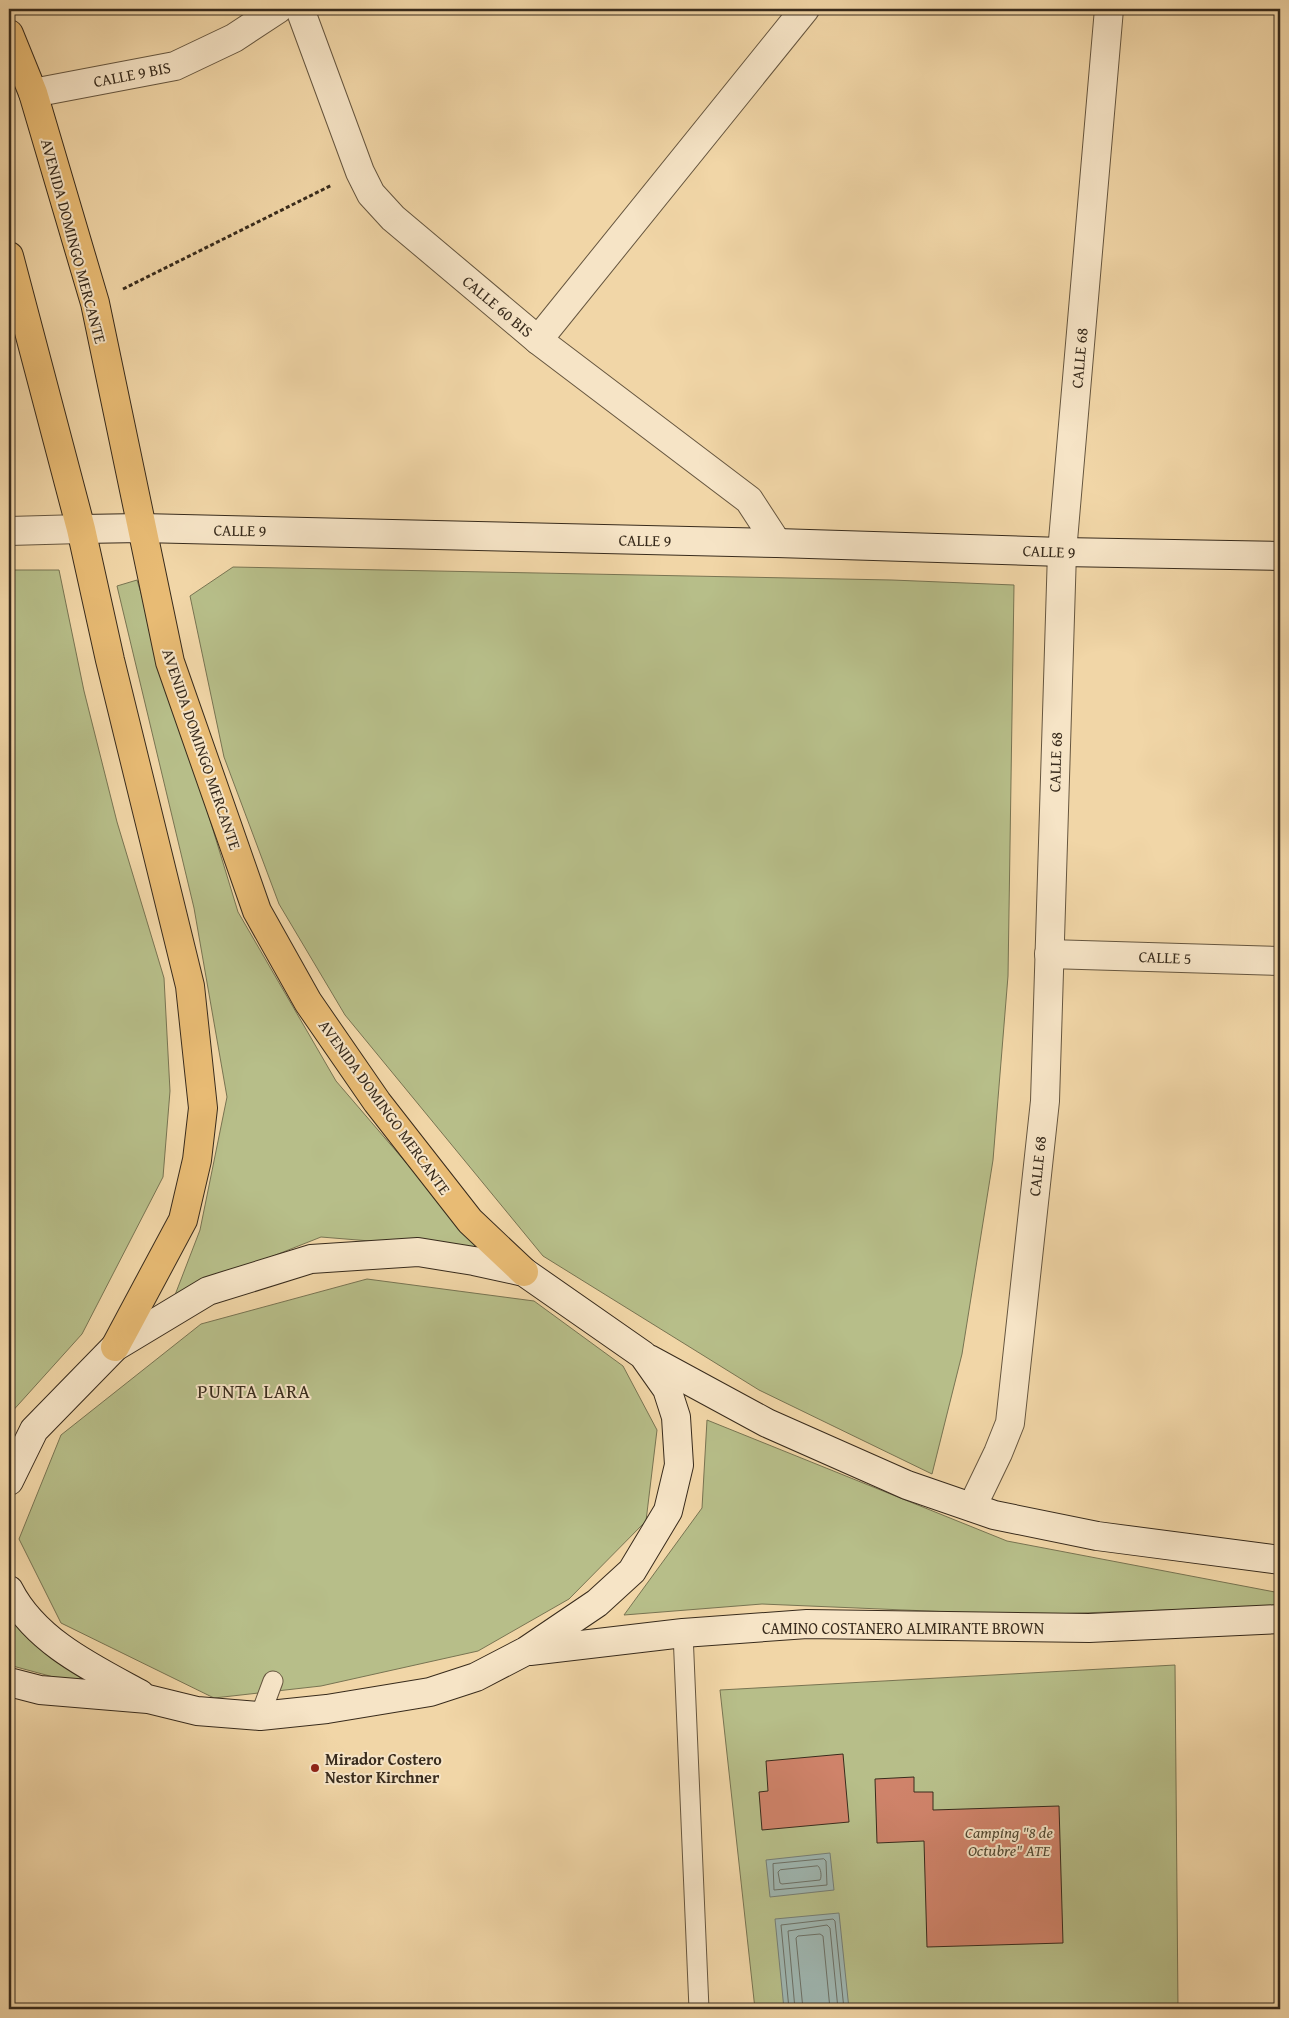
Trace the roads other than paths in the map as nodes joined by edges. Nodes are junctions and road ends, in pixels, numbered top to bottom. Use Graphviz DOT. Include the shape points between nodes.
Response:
graph roads {
  1 [pos="278,9"];
  2 [pos="300,9"];
  3 [pos="804,9"];
  4 [pos="1109,9"];
  5 [pos="9,34"];
  6 [pos="33,93"];
  7 [pos="9,256"];
  8 [pos="538,340"];
  9 [pos="142,528"];
  10 [pos="81,529"];
  11 [pos="9,531"];
  12 [pos="777,543"];
  13 [pos="1062,552"];
  14 [pos="1280,556"];
  15 [pos="1049,954"];
  16 [pos="1280,960"];
  17 [pos="524,1272"];
  18 [pos="115,1346"];
  19 [pos="643,1355"];
  20 [pos="34,1430"];
  21 [pos="9,1442"];
  22 [pos="9,1480"];
  23 [pos="972,1507"];
  24 [pos="1280,1560"];
  25 [pos="9,1590"];
  26 [pos="1280,1619"];
  27 [pos="682,1633"];
  28 [pos="526,1652"];
  29 [pos="273,1681"];
  30 [pos="9,1682"];
  31 [pos="148,1698"];
  32 [pos="260,1716"];
  33 [pos="699,2009"];
  1 -- 6 [label="street, CALLE 9 BIS" via="234,38 175,66"];
  2 -- 8 [label="street, CALLE 60 BIS" via="371,194 393,218"];
  3 -- 8 [label="street"];
  4 -- 13 [label="street, CALLE 68"];
  5 -- 6 [label="main road, AVENIDA DOMINGO MERCANTE"];
  6 -- 9 [label="main road, AVENIDA DOMINGO MERCANTE" via="95,303"];
  7 -- 10 [label="main road"];
  8 -- 12 [label="street, CALLE 60 BIS" via="749,500"];
  9 -- 10 [label="street, CALLE 9"];
  9 -- 12 [label="street, CALLE 9"];
  9 -- 17 [label="main road, AVENIDA DOMINGO MERCANTE" via="170,662 257,911 308,1002 378,1102 470,1221"];
  10 -- 11 [label="street, CALLE 9"];
  10 -- 18 [label="main road" via="190,986 202,1108 198,1160 183,1220"];
  12 -- 13 [label="street, CALLE 9"];
  13 -- 14 [label="street, CALLE 9"];
  13 -- 15 [label="street, CALLE 68"];
  15 -- 16 [label="street, CALLE 5"];
  15 -- 23 [label="street, CALLE 68" via="1044,1101 1010,1423"];
  17 -- 18 [label="street" via="418,1252 310,1259 208,1291"];
  17 -- 19 [label="street"];
  18 -- 20 [label="street"];
  19 -- 23 [label="street" via="767,1423 906,1485"];
  19 -- 28 [label="street" via="667,1389 676,1417 678,1465 668,1511 632,1571 597,1603"];
  20 -- 21 [label="street"];
  20 -- 22 [label="street"];
  23 -- 24 [label="street" via="994,1515 1097,1536"];
  25 -- 31 [label="street" via="15,1602 44,1634 88,1666"];
  26 -- 27 [label="street, CAMINO COSTANERO ALMIRANTE BROWN" via="1089,1628 807,1624"];
  27 -- 28 [label="street, CAMINO COSTANERO ALMIRANTE BROWN"];
  27 -- 33 [label="lane"];
  28 -- 32 [label="street" via="476,1677 430,1692"];
  29 -- 32 [label="lane"];
  30 -- 31 [label="street" via="40,1690"];
  31 -- 32 [label="street" via="197,1711"];
}
